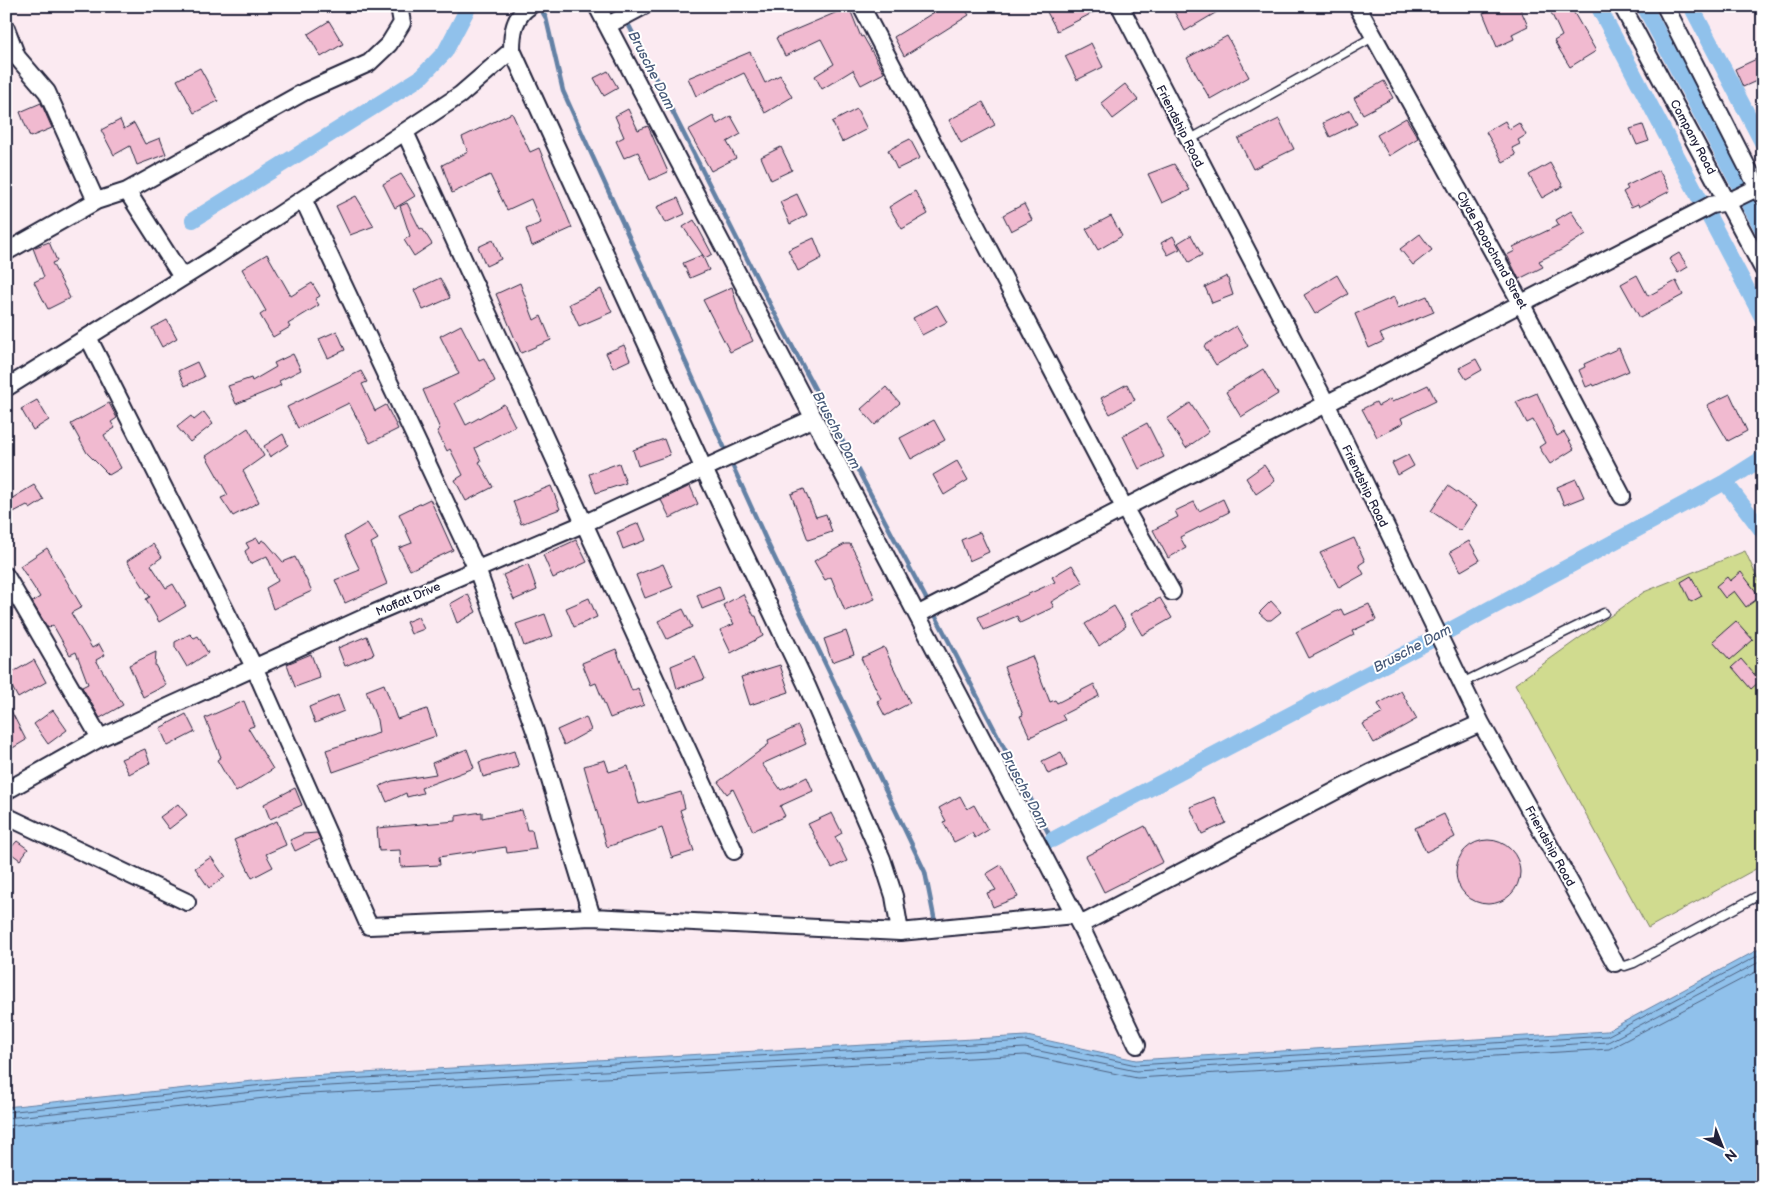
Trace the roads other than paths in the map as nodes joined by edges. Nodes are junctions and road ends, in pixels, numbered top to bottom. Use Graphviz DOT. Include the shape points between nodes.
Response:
graph roads {
  1 [pos="399,6"];
  2 [pos="598,6"];
  3 [pos="861,6"];
  4 [pos="1120,6"];
  5 [pos="1357,6"];
  6 [pos="1622,6"];
  7 [pos="1665,6"];
  8 [pos="527,8"];
  9 [pos="640,8"];
  10 [pos="608,24"];
  11 [pos="6,28"];
  12 [pos="1373,37"];
  13 [pos="512,50"];
  14 [pos="405,132"];
  15 [pos="1188,140"];
  16 [pos="1759,190"];
  17 [pos="127,191"];
  18 [pos="1733,199"];
  19 [pos="303,200"];
  20 [pos="96,201"];
  21 [pos="6,252"];
  22 [pos="1763,269"];
  23 [pos="182,277"];
  24 [pos="1521,303"];
  25 [pos="88,338"];
  26 [pos="6,388"];
  27 [pos="1326,403"];
  28 [pos="814,418"];
  29 [pos="708,466"];
  30 [pos="1622,496"];
  31 [pos="1125,508"];
  32 [pos="583,524"];
  33 [pos="477,569"];
  34 [pos="6,576"];
  35 [pos="1172,592"];
  36 [pos="926,610"];
  37 [pos="1604,613"];
  38 [pos="255,670"];
  39 [pos="1462,683"];
  40 [pos="1481,723"];
  41 [pos="100,738"];
  42 [pos="6,791"];
  43 [pos="6,816"];
  44 [pos="734,851"];
  45 [pos="1763,893"];
  46 [pos="187,902"];
  47 [pos="592,918"];
  48 [pos="1077,920"];
  49 [pos="900,932"];
  50 [pos="1615,963"];
  51 [pos="1137,1045"];
  1 -- 17 [label="street" via="402,23 389,44 369,63 304,92"];
  2 -- 10 [label="street"];
  3 -- 31 [label="street"];
  4 -- 15 [label="street, Friendship Road"];
  5 -- 12 [label="street, Clyde Roopchand Street"];
  6 -- 18 [label="street, Company Road"];
  7 -- 16 [label="street"];
  8 -- 13 [label="street" via="512,32"];
  9 -- 10 [label="street"];
  10 -- 28 [label="street"];
  11 -- 20 [label="street" via="17,57 47,92"];
  12 -- 15 [label="lane"];
  12 -- 24 [label="street, Clyde Roopchand Street"];
  13 -- 14 [label="street" via="460,95"];
  13 -- 29 [label="street"];
  14 -- 19 [label="street"];
  14 -- 32 [label="street"];
  15 -- 27 [label="street, Friendship Road"];
  16 -- 18 [label="street"];
  17 -- 20 [label="street"];
  17 -- 23 [label="street"];
  18 -- 22 [label="street, Company Road"];
  18 -- 24 [label="street" via="1705,208"];
  19 -- 23 [label="street"];
  19 -- 33 [label="street"];
  20 -- 21 [label="street"];
  23 -- 25 [label="street"];
  24 -- 27 [label="street"];
  24 -- 30 [label="street, Clyde Roopchand Street"];
  25 -- 26 [label="street"];
  25 -- 38 [label="street"];
  27 -- 31 [label="street"];
  27 -- 39 [label="street, Friendship Road"];
  28 -- 29 [label="street, Moffatt Drive"];
  28 -- 36 [label="street"];
  29 -- 32 [label="street, Moffatt Drive"];
  29 -- 49 [label="street" via="882,859 894,896"];
  31 -- 35 [label="street"];
  31 -- 36 [label="street"];
  32 -- 33 [label="street, Moffatt Drive"];
  32 -- 44 [label="street"];
  33 -- 38 [label="street, Moffatt Drive" via="372,614"];
  33 -- 47 [label="street" via="535,731"];
  34 -- 41 [label="street"];
  36 -- 48 [label="street"];
  37 -- 39 [label="lane"];
  38 -- 41 [label="street, Moffatt Drive"];
  38 -- 47 [label="street" via="368,926"];
  39 -- 40 [label="street, Friendship Road"];
  40 -- 48 [label="street" via="1370,773"];
  40 -- 50 [label="street, Friendship Road"];
  41 -- 42 [label="street, Moffatt Drive"];
  43 -- 46 [label="street"];
  45 -- 50 [label="lane" via="1634,963 1625,966"];
  47 -- 49 [label="street"];
  48 -- 49 [label="street"];
  48 -- 51 [label="street"];
}
